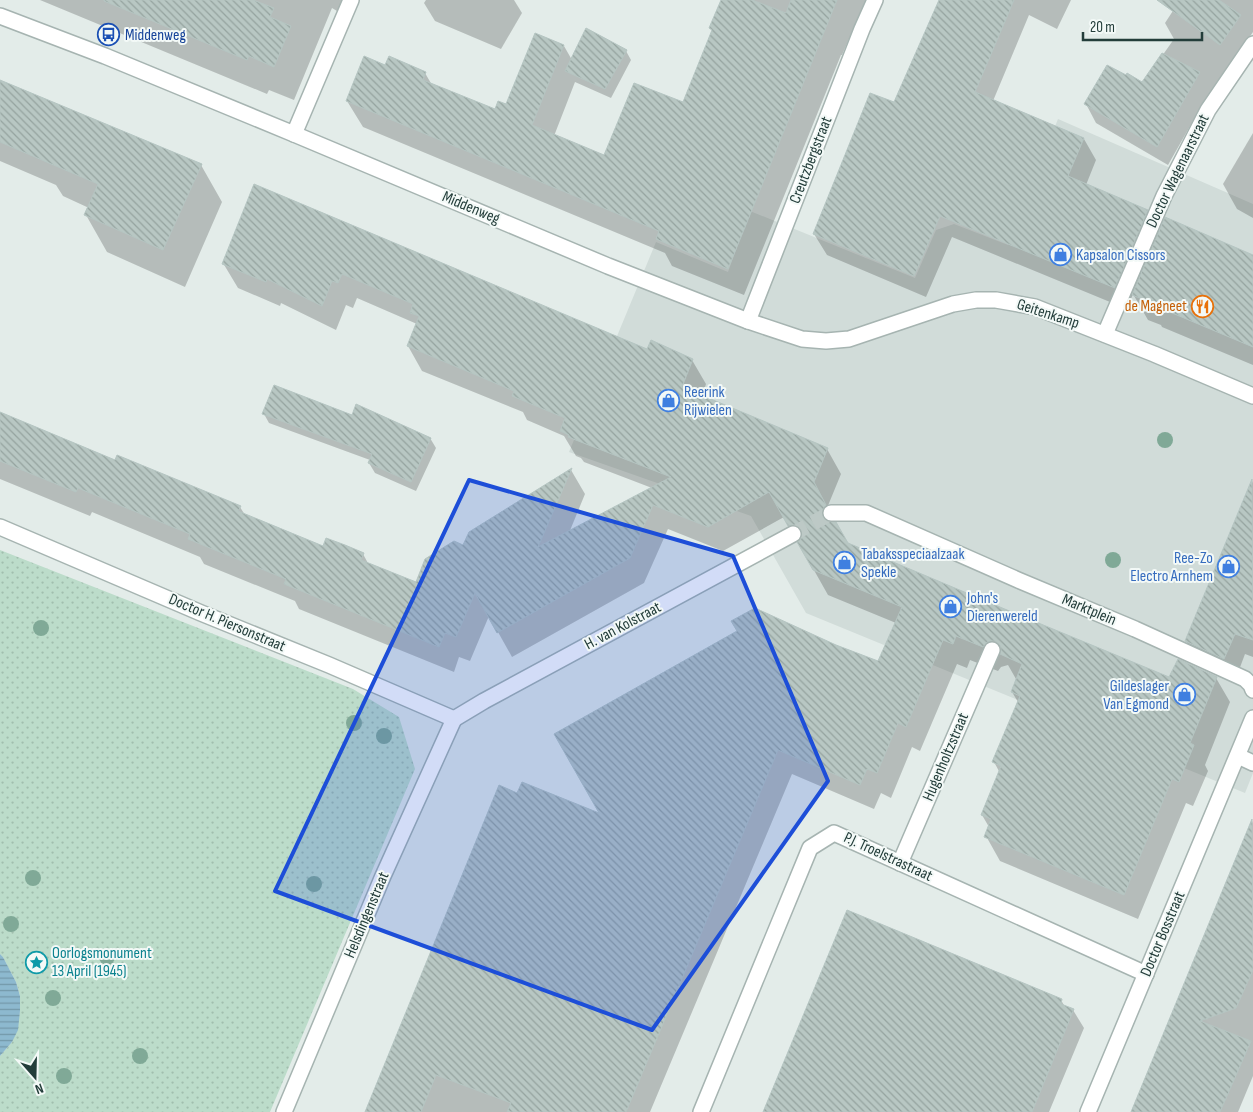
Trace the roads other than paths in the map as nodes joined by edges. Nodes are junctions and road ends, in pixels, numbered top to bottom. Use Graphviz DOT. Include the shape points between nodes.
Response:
graph roads {
  1 [pos="351,0"];
  2 [pos="875,0"];
  3 [pos="0,16"];
  4 [pos="1253,44"];
  5 [pos="294,134"];
  6 [pos="748,321"];
  7 [pos="1104,334"];
  8 [pos="1253,396"];
  9 [pos="831,513"];
  10 [pos="0,527"];
  11 [pos="793,534"];
  12 [pos="992,650"];
  13 [pos="1253,690"];
  14 [pos="1253,718"];
  15 [pos="454,719"];
  16 [pos="1238,756"];
  17 [pos="1253,763"];
  18 [pos="900,863"];
  19 [pos="1146,974"];
  20 [pos="284,1112"];
  21 [pos="701,1112"];
  22 [pos="1088,1112"];
  1 -- 5 [label="street"];
  2 -- 6 [label="street, Creutzbergstraat"];
  3 -- 5 [label="street, Middenweg"];
  4 -- 7 [label="street, Doctor Wagenaarstraat" via="1208,110 1164,196"];
  5 -- 6 [label="street, Middenweg"];
  6 -- 7 [label="street, Geitenkamp" via="802,338 826,341 849,339 953,304 996,300 1035,307"];
  7 -- 8 [label="street, Geitenkamp"];
  9 -- 13 [label="street, Marktplein" via="866,513 1245,679"];
  10 -- 15 [label="street, Doctor H. Piersonstraat"];
  11 -- 15 [label="street, H. van Kolstraat"];
  12 -- 18 [label="street, Hugenholtzstraat"];
  14 -- 16 [label="street"];
  15 -- 20 [label="street, Helsdingenstraat" via="383,876"];
  16 -- 17 [label="street"];
  16 -- 19 [label="street, Doctor Bosstraat"];
  18 -- 19 [label="street, P.J. Troelstrastraat"];
  18 -- 21 [label="street, P.J. Troelstrastraat" via="834,832 810,848"];
  19 -- 22 [label="street, Doctor Bosstraat"];
}
